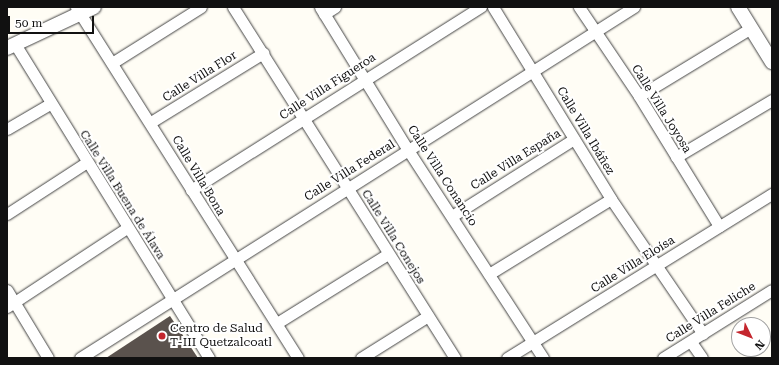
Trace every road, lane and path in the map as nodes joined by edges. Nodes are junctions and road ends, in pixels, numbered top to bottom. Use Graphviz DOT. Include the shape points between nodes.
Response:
graph roads {
  1 [pos="94,7"];
  2 [pos="201,7"];
  3 [pos="233,7"];
  4 [pos="335,7"];
  5 [pos="481,7"];
  6 [pos="493,7"];
  7 [pos="579,7"];
  8 [pos="634,7"];
  9 [pos="738,7"];
  10 [pos="79,10"];
  11 [pos="322,10"];
  12 [pos="751,28"];
  13 [pos="595,31"];
  14 [pos="11,46"];
  15 [pos="263,53"];
  16 [pos="772,62"];
  17 [pos="112,63"];
  18 [pos="533,71"];
  19 [pos="366,78"];
  20 [pos="639,96"];
  21 [pos="772,100"];
  22 [pos="50,104"];
  23 [pos="304,117"];
  24 [pos="151,122"];
  25 [pos="7,129"];
  26 [pos="574,139"];
  27 [pos="408,150"];
  28 [pos="676,157"];
  29 [pos="87,162"];
  30 [pos="347,188"];
  31 [pos="191,190"];
  32 [pos="772,194"];
  33 [pos="611,199"];
  34 [pos="7,214"];
  35 [pos="452,216"];
  36 [pos="720,226"];
  37 [pos="127,228"];
  38 [pos="388,254"];
  39 [pos="234,260"];
  40 [pos="658,265"];
  41 [pos="489,274"];
  42 [pos="7,290"];
  43 [pos="772,290"];
  44 [pos="172,299"];
  45 [pos="11,304"];
  46 [pos="428,316"];
  47 [pos="277,323"];
  48 [pos="703,334"];
  49 [pos="533,342"];
  50 [pos="691,342"];
  51 [pos="48,358"];
  52 [pos="80,358"];
  53 [pos="209,358"];
  54 [pos="298,358"];
  55 [pos="361,358"];
  56 [pos="455,358"];
  57 [pos="507,358"];
  58 [pos="543,358"];
  59 [pos="663,358"];
  60 [pos="702,358"];
  1 -- 10 [label="street"];
  2 -- 17 [label="street"];
  3 -- 15 [label="street, Calle Villa Conejos"];
  4 -- 11 [label="street"];
  5 -- 19 [label="street, Calle Villa Figueroa"];
  6 -- 18 [label="street, Calle Villa Ibáñez"];
  7 -- 13 [label="street, Calle Villa Joyosa"];
  8 -- 13 [label="street, Calle Villa Federal"];
  9 -- 12 [label="street"];
  10 -- 14 [label="street"];
  10 -- 17 [label="street, Calle Villa Bona"];
  11 -- 19 [label="street, Calle Villa Conancio"];
  12 -- 16 [label="street"];
  12 -- 20 [label="street"];
  13 -- 18 [label="street, Calle Villa Federal"];
  13 -- 20 [label="street, Calle Villa Joyosa"];
  14 -- 22 [label="street, Calle Villa Buena de Álava"];
  15 -- 23 [label="street, Calle Villa Conejos"];
  15 -- 24 [label="street, Calle Villa Flor"];
  17 -- 24 [label="street, Calle Villa Bona"];
  18 -- 26 [label="street, Calle Villa Ibáñez"];
  18 -- 27 [label="street, Calle Villa Federal"];
  19 -- 23 [label="street, Calle Villa Figueroa"];
  19 -- 27 [label="street, Calle Villa Conancio"];
  20 -- 28 [label="street, Calle Villa Joyosa"];
  21 -- 28 [label="street"];
  22 -- 25 [label="street"];
  22 -- 29 [label="street, Calle Villa Buena de Álava"];
  23 -- 30 [label="street, Calle Villa Conejos"];
  23 -- 31 [label="street, Calle Villa Figueroa"];
  24 -- 31 [label="street, Calle Villa Bona"];
  26 -- 33 [label="street, Calle Villa Ibáñez"];
  26 -- 35 [label="street, Calle Villa España"];
  27 -- 30 [label="street, Calle Villa Federal"];
  27 -- 35 [label="street, Calle Villa Conancio"];
  28 -- 36 [label="street, Calle Villa Joyosa"];
  29 -- 34 [label="street"];
  29 -- 37 [label="street, Calle Villa Buena de Álava"];
  30 -- 38 [label="street, Calle Villa Conejos"];
  30 -- 39 [label="street, Calle Villa Federal"];
  31 -- 39 [label="street, Calle Villa Bona"];
  32 -- 36 [label="street, Calle Villa Eloísa"];
  33 -- 40 [label="street, Calle Villa Ibáñez"];
  33 -- 41 [label="street"];
  35 -- 41 [label="street, Calle Villa Conancio"];
  36 -- 40 [label="street, Calle Villa Eloísa"];
  37 -- 44 [label="street, Calle Villa Buena de Álava"];
  37 -- 45 [label="street"];
  38 -- 46 [label="street, Calle Villa Conejos"];
  38 -- 47 [label="street"];
  39 -- 44 [label="street, Calle Villa Federal"];
  39 -- 47 [label="street, Calle Villa Bona"];
  40 -- 48 [label="street, Calle Villa Ibáñez"];
  40 -- 49 [label="street, Calle Villa Eloísa"];
  41 -- 49 [label="street, Calle Villa Conancio"];
  42 -- 45 [label="street"];
  43 -- 48 [label="street, Calle Villa Feliche"];
  44 -- 52 [label="street, Calle Villa Federal"];
  44 -- 53 [label="street, Calle Villa Buena de Álava"];
  45 -- 51 [label="street"];
  46 -- 55 [label="street"];
  46 -- 56 [label="street, Calle Villa Conejos"];
  47 -- 54 [label="street, Calle Villa Bona"];
  48 -- 50 [label="street, Calle Villa Feliche"];
  49 -- 57 [label="street, Calle Villa Eloísa"];
  49 -- 58 [label="street, Calle Villa Conancio"];
  50 -- 59 [label="street, Calle Villa Feliche"];
  50 -- 60 [label="street"];
}
